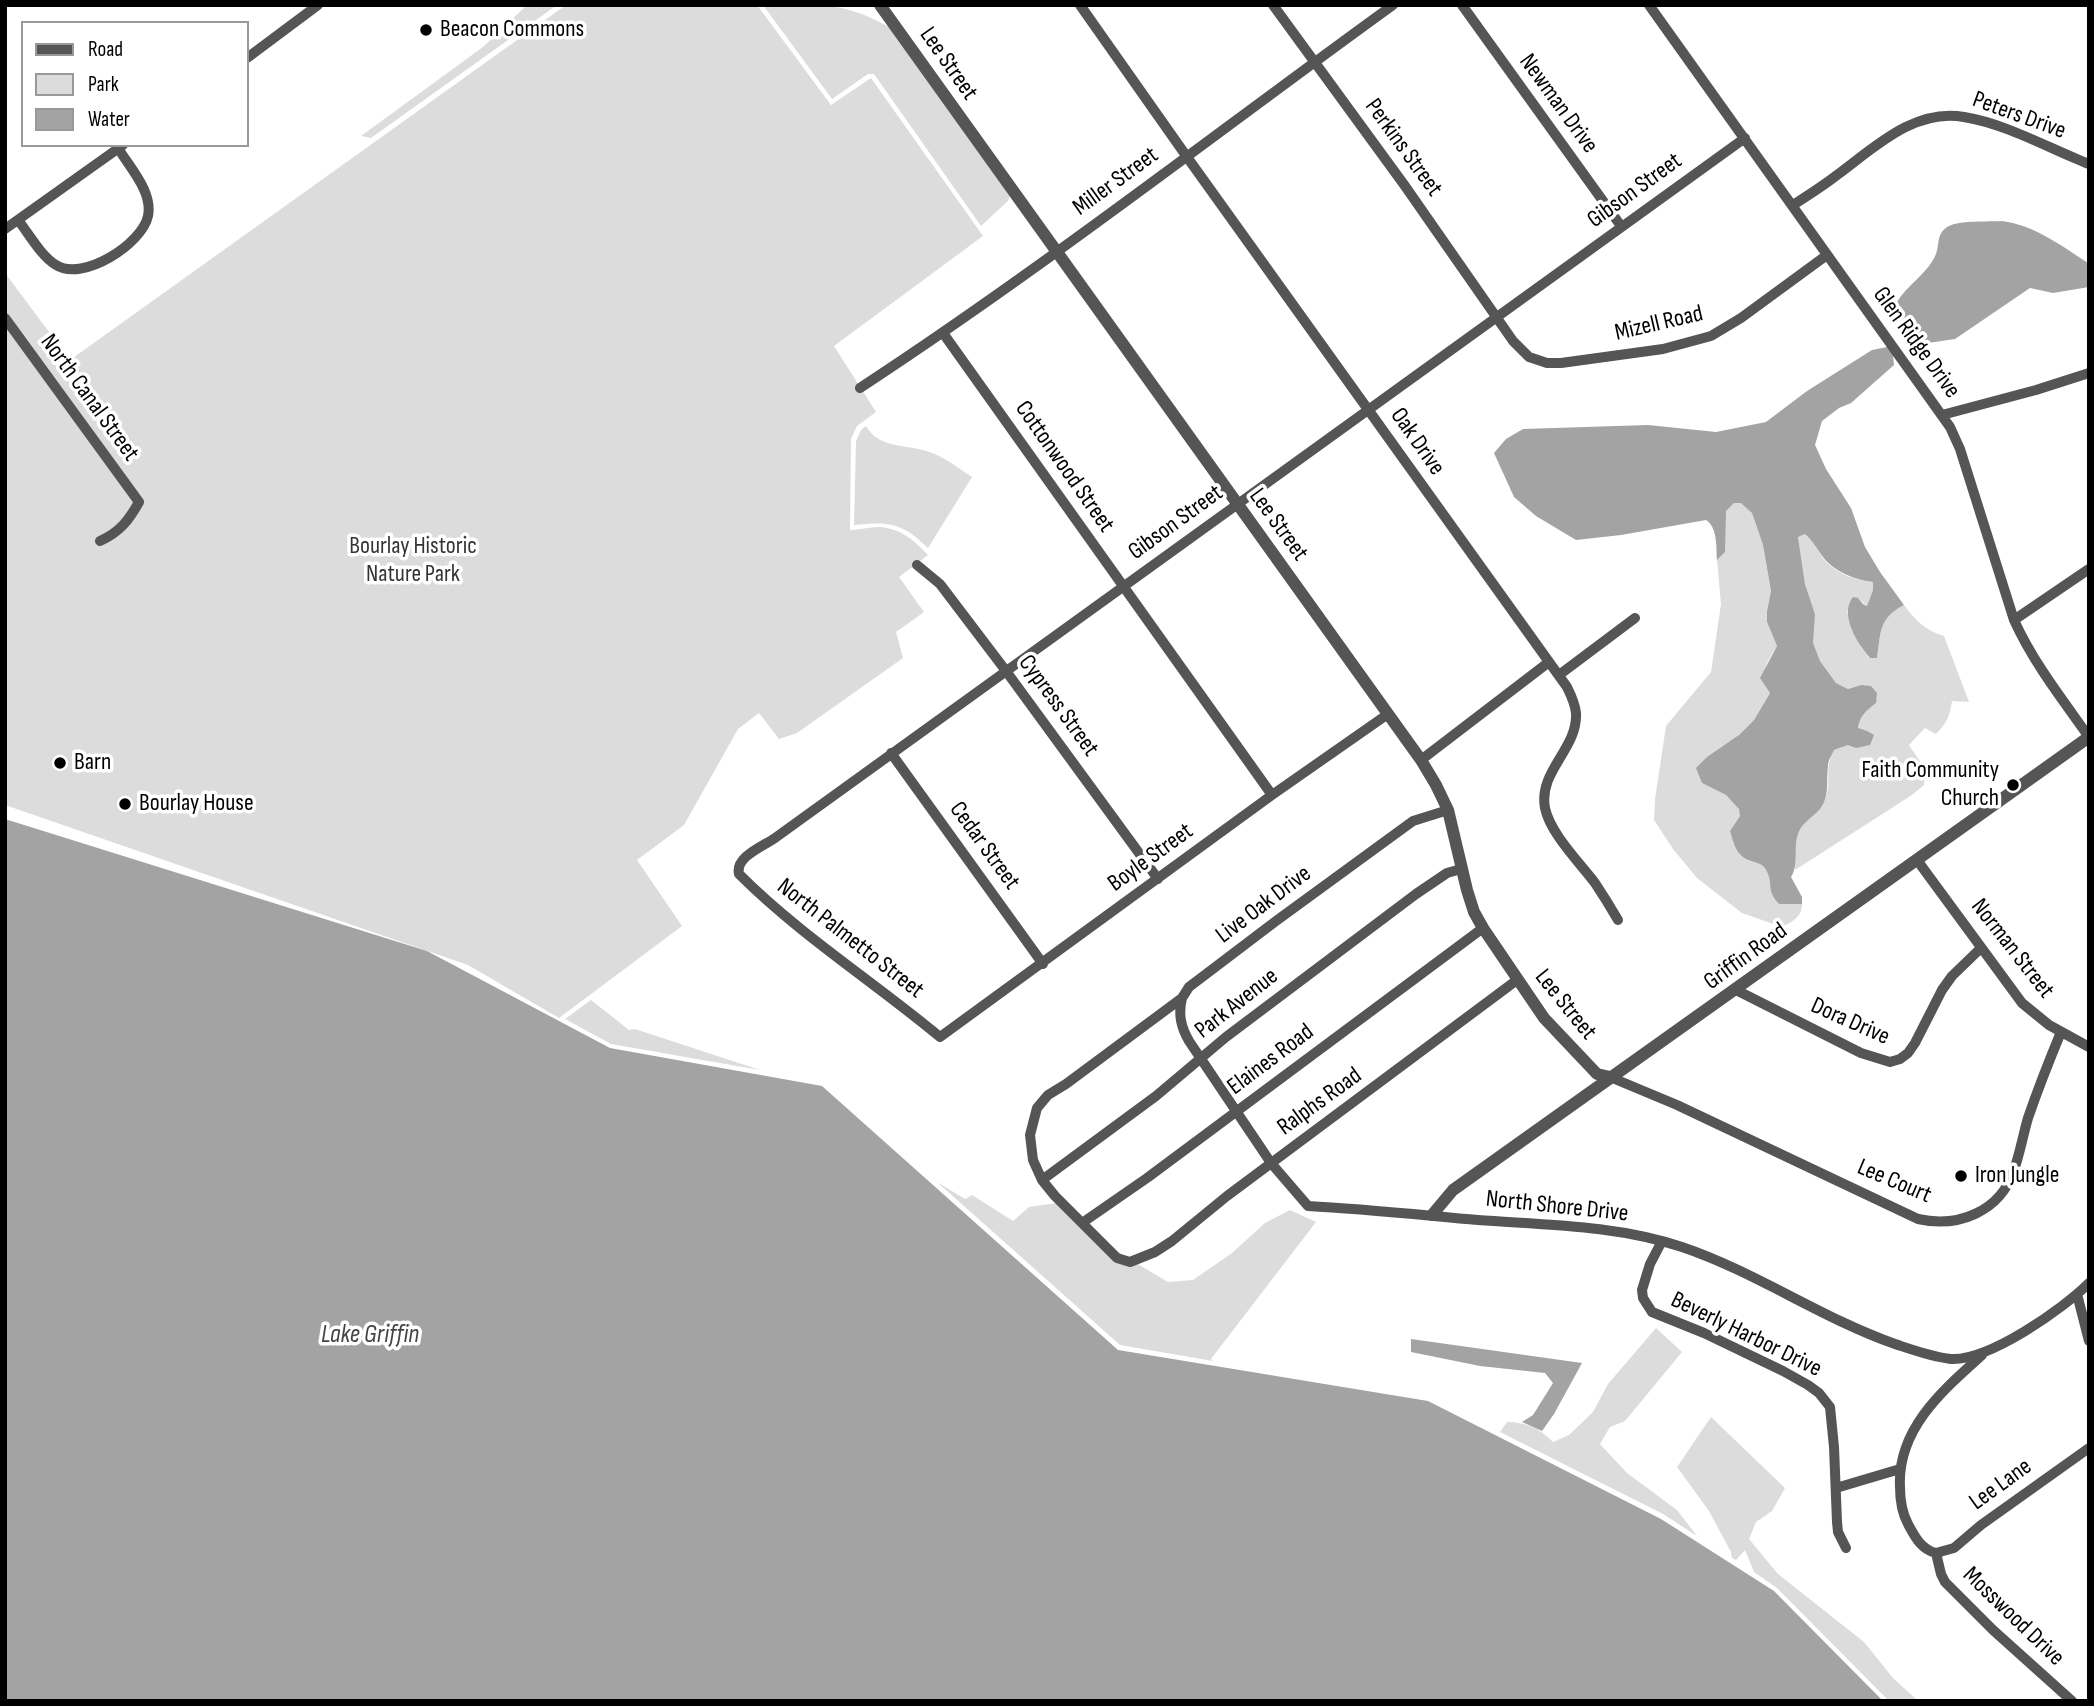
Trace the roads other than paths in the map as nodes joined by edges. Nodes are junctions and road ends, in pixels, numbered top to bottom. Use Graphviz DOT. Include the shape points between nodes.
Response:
graph roads {
  1 [pos="318,5"];
  2 [pos="880,5"];
  3 [pos="1080,5"];
  4 [pos="1273,5"];
  5 [pos="1392,5"];
  6 [pos="1462,5"];
  7 [pos="1649,5"];
  8 [pos="248,57"];
  9 [pos="1314,62"];
  10 [pos="1745,138"];
  11 [pos="121,147"];
  12 [pos="1187,157"];
  13 [pos="2089,164"];
  14 [pos="1793,205"];
  15 [pos="18,220"];
  16 [pos="1621,226"];
  17 [pos="5,229"];
  18 [pos="1056,252"];
  19 [pos="1828,255"];
  20 [pos="5,318"];
  21 [pos="1496,318"];
  22 [pos="943,333"];
  23 [pos="2089,373"];
  24 [pos="860,387"];
  25 [pos="1368,410"];
  26 [pos="1942,415"];
  27 [pos="1238,505"];
  28 [pos="100,541"];
  29 [pos="916,565"];
  30 [pos="2089,569"];
  31 [pos="1122,588"];
  32 [pos="1635,618"];
  33 [pos="2014,620"];
  34 [pos="1549,662"];
  35 [pos="1006,671"];
  36 [pos="1559,675"];
  37 [pos="1388,713"];
  38 [pos="2089,737"];
  39 [pos="891,753"];
  40 [pos="1421,760"];
  41 [pos="1272,795"];
  42 [pos="1448,810"];
  43 [pos="1917,860"];
  44 [pos="1461,869"];
  45 [pos="737,870"];
  46 [pos="1158,880"];
  47 [pos="1618,920"];
  48 [pos="1483,928"];
  49 [pos="1981,947"];
  50 [pos="1043,964"];
  51 [pos="1517,980"];
  52 [pos="1736,990"];
  53 [pos="1182,998"];
  54 [pos="2060,1032"];
  55 [pos="940,1037"];
  56 [pos="2089,1047"];
  57 [pos="1200,1059"];
  58 [pos="1610,1077"];
  59 [pos="1236,1112"];
  60 [pos="1271,1163"];
  61 [pos="1042,1180"];
  62 [pos="1432,1215"];
  63 [pos="1082,1223"];
  64 [pos="1662,1241"];
  65 [pos="2089,1283"];
  66 [pos="2077,1294"];
  67 [pos="2089,1341"];
  68 [pos="1987,1350"];
  69 [pos="2089,1448"];
  70 [pos="1900,1469"];
  71 [pos="1836,1488"];
  72 [pos="1846,1548"];
  73 [pos="1936,1553"];
  74 [pos="2072,1701"];
  1 -- 8 [label="street"];
  2 -- 18 [label="street, Lee Street"];
  3 -- 12 [label="street, Oak Drive"];
  4 -- 9 [label="street, Perkins Street"];
  5 -- 9 [label="street, Miller Street"];
  6 -- 16 [label="street, Newman Drive"];
  7 -- 10 [label="street, Glen Ridge Drive"];
  9 -- 12 [label="street, Miller Street"];
  9 -- 21 [label="street, Perkins Street"];
  10 -- 14 [label="street, Glen Ridge Drive"];
  10 -- 16 [label="street, Gibson Street"];
  11 -- 15 [label="street"];
  11 -- 15 [label="street" via="148,200 148,217 132,241 112,256 80,269 58,267"];
  12 -- 18 [label="street, Miller Street"];
  12 -- 25 [label="street, Oak Drive"];
  13 -- 14 [label="street, Peters Drive" via="1989,123 1936,116 1878,144"];
  14 -- 19 [label="street, Glen Ridge Drive"];
  15 -- 17 [label="street"];
  16 -- 21 [label="street, Gibson Street"];
  18 -- 22 [label="street, Miller Street"];
  18 -- 27 [label="street, Lee Street"];
  19 -- 21 [label="street, Mizell Road" via="1726,328 1663,349 1536,361 1522,353"];
  19 -- 26 [label="street, Glen Ridge Drive"];
  20 -- 28 [label="street, North Canal Street" via="139,502 120,529"];
  21 -- 25 [label="street, Gibson Street"];
  22 -- 24 [label="street, Miller Street"];
  22 -- 31 [label="street, Cottonwood Street"];
  23 -- 26 [label="street"];
  25 -- 27 [label="street, Gibson Street"];
  25 -- 34 [label="street, Oak Drive"];
  26 -- 33 [label="street, Glen Ridge Drive" via="1960,449"];
  27 -- 31 [label="street, Gibson Street"];
  27 -- 37 [label="street, Lee Street"];
  29 -- 35 [label="street, Cypress Street" via="940,584"];
  30 -- 33 [label="street"];
  31 -- 35 [label="street, Gibson Street"];
  31 -- 41 [label="street, Cottonwood Street"];
  32 -- 36 [label="street"];
  33 -- 38 [label="street, Glen Ridge Drive"];
  34 -- 36 [label="street, Oak Drive"];
  34 -- 40 [label="street"];
  35 -- 39 [label="street, Gibson Street"];
  35 -- 46 [label="street, Cypress Street"];
  36 -- 47 [label="street, Oak Drive" via="1573,701 1575,725 1545,786 1545,807 1552,827"];
  37 -- 40 [label="street, Lee Street"];
  37 -- 41 [label="street, Boyle Street"];
  38 -- 43 [label="street, Griffin Road"];
  39 -- 45 [label="street, Gibson Street" via="740,861"];
  39 -- 50 [label="street, Cedar Street"];
  40 -- 42 [label="street, Lee Street"];
  41 -- 46 [label="street, Boyle Street"];
  42 -- 44 [label="street, Lee Street"];
  42 -- 53 [label="street, Live Oak Drive" via="1413,821 1211,971"];
  43 -- 49 [label="street, Norman Street"];
  43 -- 52 [label="street, Griffin Road"];
  44 -- 48 [label="street, Lee Street"];
  44 -- 57 [label="street, Park Avenue" via="1416,894"];
  45 -- 55 [label="street, North Palmetto Street" via="770,904"];
  46 -- 50 [label="street, Boyle Street"];
  48 -- 51 [label="street, Lee Street"];
  48 -- 59 [label="street, Elaines Road"];
  49 -- 52 [label="street, Dora Drive" via="1942,990 1908,1053 1890,1062 1861,1053"];
  49 -- 54 [label="street, Norman Street" via="2022,1003"];
  50 -- 55 [label="street, Boyle Street"];
  51 -- 58 [label="street, Lee Street" via="1564,1040 1597,1074"];
  51 -- 60 [label="street, Ralphs Road"];
  52 -- 58 [label="street, Griffin Road"];
  53 -- 57 [label="street, North Shore Drive" via="1183,1030"];
  53 -- 61 [label="street, Live Oak Drive" via="1048,1095 1037,1108 1030,1147"];
  54 -- 56 [label="street, Norman Street"];
  54 -- 58 [label="street, Lee Court" via="2009,1182 1983,1211 1944,1222 1918,1219"];
  57 -- 59 [label="street, North Shore Drive"];
  57 -- 61 [label="street, Park Avenue"];
  58 -- 62 [label="street, Griffin Road" via="1453,1190"];
  59 -- 60 [label="street, North Shore Drive"];
  59 -- 63 [label="street, Elaines Road"];
  60 -- 62 [label="street, North Shore Drive" via="1308,1206"];
  60 -- 63 [label="street, Ralphs Road" via="1172,1241 1130,1262 1116,1258"];
  61 -- 63 [label="street"];
  62 -- 64 [label="street, North Shore Drive" via="1590,1227"];
  64 -- 68 [label="street, North Shore Drive" via="1721,1263 1861,1331 1925,1354 1960,1359"];
  64 -- 71 [label="street, Beverly Harbor Drive" via="1642,1290 1647,1306 1659,1316 1783,1371 1819,1393 1832,1418"];
  65 -- 66 [label="street, North Shore Drive"];
  66 -- 67 [label="street"];
  66 -- 68 [label="street, North Shore Drive"];
  68 -- 70 [label="street, Mosswood Drive" via="1927,1408"];
  69 -- 73 [label="street, Lee Lane" via="1954,1548"];
  70 -- 71 [label="street"];
  70 -- 73 [label="street, Mosswood Drive" via="1906,1521 1919,1543"];
  71 -- 72 [label="street, Beverly Harbor Drive" via="1837,1522"];
  73 -- 74 [label="street, Mosswood Drive" via="1945,1582"];
}
